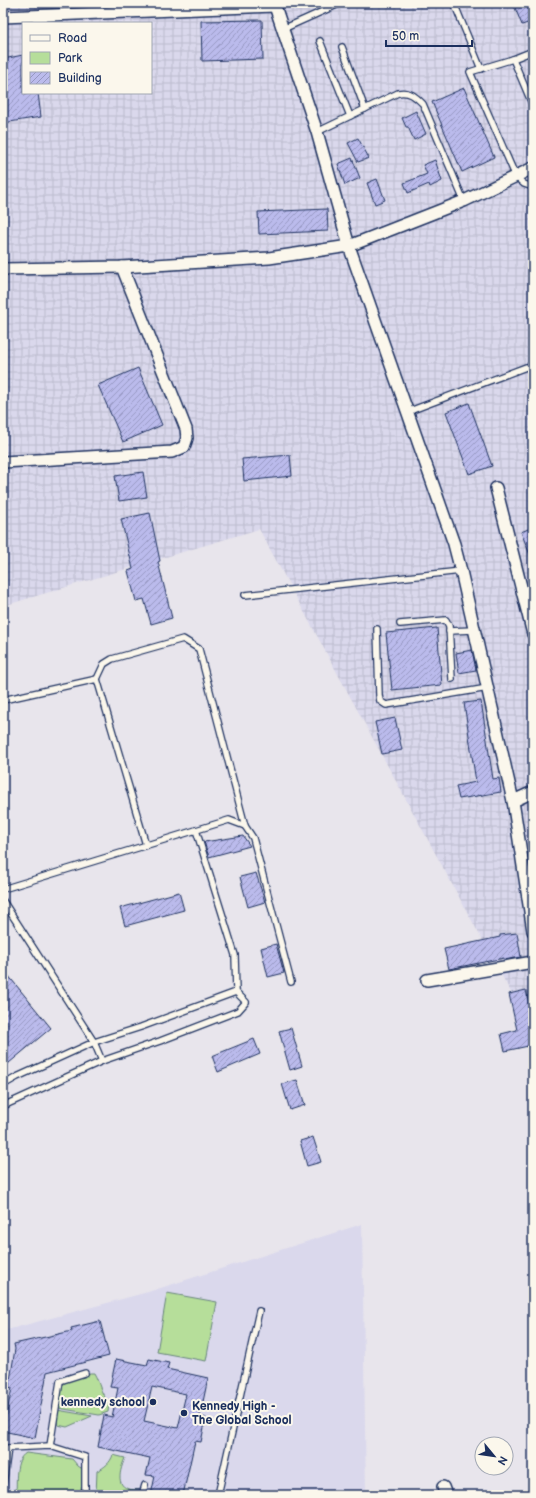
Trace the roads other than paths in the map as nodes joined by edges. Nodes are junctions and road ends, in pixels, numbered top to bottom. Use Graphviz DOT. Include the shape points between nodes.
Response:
graph roads {
  1 [pos="341,3"];
  2 [pos="454,3"];
  3 [pos="274,5"];
  4 [pos="3,17"];
  5 [pos="283,29"];
  6 [pos="320,40"];
  7 [pos="342,47"];
  8 [pos="533,51"];
  9 [pos="513,59"];
  10 [pos="481,69"];
  11 [pos="533,106"];
  12 [pos="365,109"];
  13 [pos="350,116"];
  14 [pos="317,132"];
  15 [pos="533,168"];
  16 [pos="516,177"];
  17 [pos="533,187"];
  18 [pos="464,201"];
  19 [pos="349,246"];
  20 [pos="122,267"];
  21 [pos="3,269"];
  22 [pos="526,367"];
  23 [pos="407,412"];
  24 [pos="3,462"];
  25 [pos="496,488"];
  26 [pos="461,571"];
  27 [pos="244,595"];
  28 [pos="400,624"];
  29 [pos="378,629"];
  30 [pos="474,630"];
  31 [pos="449,631"];
  32 [pos="533,634"];
  33 [pos="97,679"];
  34 [pos="452,679"];
  35 [pos="488,688"];
  36 [pos="3,700"];
  37 [pos="533,792"];
  38 [pos="513,801"];
  39 [pos="245,826"];
  40 [pos="196,830"];
  41 [pos="146,845"];
  42 [pos="3,889"];
  43 [pos="3,901"];
  44 [pos="533,931"];
  45 [pos="533,962"];
  46 [pos="427,980"];
  47 [pos="291,982"];
  48 [pos="236,992"];
  49 [pos="94,1042"];
  50 [pos="102,1061"];
  51 [pos="3,1085"];
  52 [pos="3,1106"];
  53 [pos="259,1311"];
  54 [pos="85,1373"];
  55 [pos="50,1446"];
  56 [pos="3,1485"];
  57 [pos="145,1485"];
  58 [pos="85,1495"];
  59 [pos="142,1495"];
  60 [pos="218,1495"];
  1 -- 5 [label="lane"];
  2 -- 10 [label="lane"];
  3 -- 4 [label="street"];
  3 -- 5 [label="street"];
  5 -- 14 [label="street"];
  6 -- 13 [label="lane"];
  7 -- 12 [label="lane"];
  8 -- 9 [label="lane"];
  9 -- 10 [label="lane"];
  9 -- 11 [label="lane"];
  10 -- 16 [label="lane" via="470,72"];
  12 -- 13 [label="lane"];
  12 -- 18 [label="lane" via="398,93 413,94 423,104"];
  13 -- 14 [label="lane"];
  14 -- 19 [label="street"];
  15 -- 16 [label="street"];
  16 -- 17 [label="lane"];
  16 -- 18 [label="street"];
  18 -- 19 [label="street"];
  19 -- 20 [label="street" via="269,258"];
  19 -- 23 [label="street"];
  20 -- 21 [label="street"];
  20 -- 24 [label="street" via="186,429 188,438 184,447 172,452"];
  22 -- 23 [label="lane"];
  23 -- 26 [label="street" via="454,544"];
  25 -- 32 [label="street"];
  26 -- 27 [label="lane"];
  26 -- 30 [label="street"];
  28 -- 31 [label="lane" via="444,620 448,622"];
  29 -- 35 [label="lane" via="379,695 380,701 386,705"];
  30 -- 31 [label="lane"];
  30 -- 35 [label="street"];
  31 -- 34 [label="lane"];
  33 -- 36 [label="lane"];
  33 -- 39 [label="lane" via="104,664 112,659 183,639 199,649"];
  33 -- 41 [label="lane"];
  35 -- 38 [label="street"];
  37 -- 38 [label="street"];
  38 -- 44 [label="street"];
  39 -- 40 [label="lane" via="229,820"];
  39 -- 47 [label="lane" via="253,838"];
  40 -- 41 [label="lane"];
  40 -- 48 [label="lane" via="235,955"];
  41 -- 42 [label="lane"];
  43 -- 49 [label="lane"];
  45 -- 46 [label="street"];
  48 -- 49 [label="lane"];
  48 -- 50 [label="lane" via="246,1002 238,1011"];
  49 -- 50 [label="lane"];
  49 -- 51 [label="lane"];
  50 -- 52 [label="lane"];
  53 -- 60 [label="lane"];
  54 -- 55 [label="lane" via="60,1381"];
  55 -- 56 [label="lane" via="8,1448"];
  55 -- 58 [label="lane" via="85,1457"];
  57 -- 59 [label="lane"];
}
